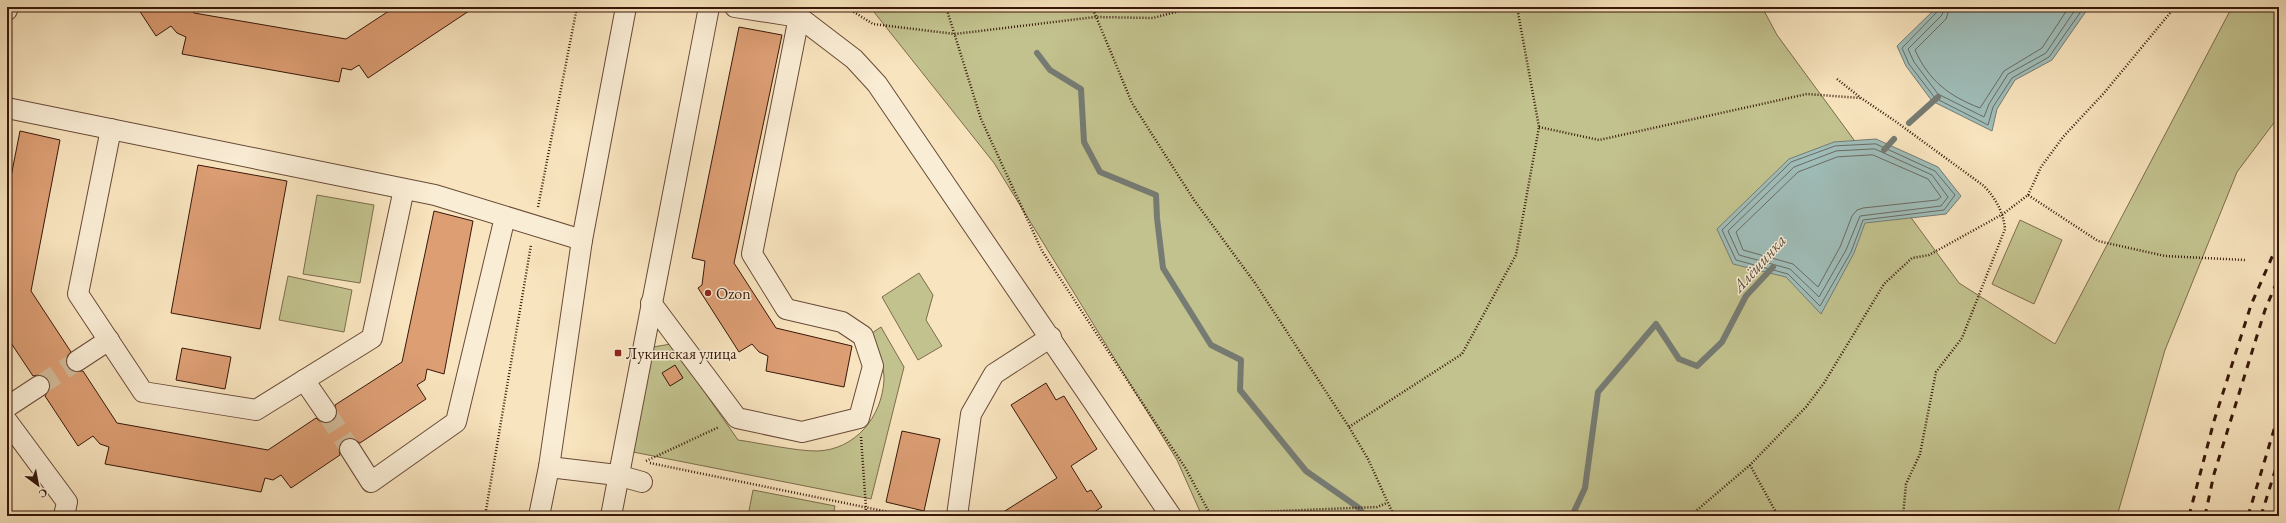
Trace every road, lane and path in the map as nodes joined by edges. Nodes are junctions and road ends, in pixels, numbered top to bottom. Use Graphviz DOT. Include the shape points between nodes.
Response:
graph roads {
  1 [pos="577,7"];
  2 [pos="626,7"];
  3 [pos="709,7"];
  4 [pos="735,7"];
  5 [pos="846,7"];
  6 [pos="946,7"];
  7 [pos="1092,7"];
  8 [pos="1194,7"];
  9 [pos="1517,7"];
  10 [pos="2175,7"];
  11 [pos="799,17"];
  12 [pos="1095,17"];
  13 [pos="955,34"];
  14 [pos="1838,79"];
  15 [pos="1861,98"];
  16 [pos="7,108"];
  17 [pos="1539,127"];
  18 [pos="111,129"];
  19 [pos="404,189"];
  20 [pos="2028,195"];
  21 [pos="2003,214"];
  22 [pos="505,217"];
  23 [pos="534,226"];
  24 [pos="582,240"];
  25 [pos="2245,260"];
  26 [pos="651,304"];
  27 [pos="1051,338"];
  28 [pos="109,340"];
  29 [pos="77,361"];
  30 [pos="304,380"];
  31 [pos="39,386"];
  32 [pos="7,407"];
  33 [pos="326,412"];
  34 [pos="737,418"];
  35 [pos="859,418"];
  36 [pos="7,421"];
  37 [pos="1349,427"];
  38 [pos="350,449"];
  39 [pos="1750,465"];
  40 [pos="549,467"];
  41 [pos="617,475"];
  42 [pos="642,482"];
  43 [pos="1387,502"];
  44 [pos="866,508"];
  45 [pos="1164,513"];
  46 [pos="64,516"];
  47 [pos="485,516"];
  48 [pos="539,516"];
  49 [pos="611,516"];
  50 [pos="865,516"];
  51 [pos="908,516"];
  52 [pos="957,516"];
  53 [pos="1211,516"];
  54 [pos="1221,516"];
  55 [pos="1394,516"];
  56 [pos="1690,516"];
  57 [pos="1778,516"];
  58 [pos="1903,516"];
  1 -- 23 [label="path"];
  2 -- 24 [label="street"];
  3 -- 26 [label="street"];
  4 -- 11 [label="street"];
  5 -- 13 [label="path" via="874,24"];
  6 -- 13 [label="path"];
  7 -- 12 [label="path"];
  8 -- 12 [label="path" via="1154,18"];
  9 -- 17 [label="path"];
  10 -- 20 [label="path" via="2104,93 2063,137 2041,167"];
  11 -- 27 [label="street" via="854,59 877,84"];
  11 -- 35 [label="street" via="752,254 786,309 842,322 863,336 873,366"];
  12 -- 13 [label="path"];
  12 -- 37 [label="path" via="1132,103 1194,200 1255,283"];
  13 -- 53 [label="path" via="981,119 1042,250 1186,469"];
  14 -- 15 [label="path"];
  15 -- 17 [label="path" via="1808,94 1598,140"];
  15 -- 21 [label="path" via="1984,186"];
  16 -- 18 [label="street"];
  17 -- 37 [label="path" via="1516,255 1462,354"];
  18 -- 19 [label="street"];
  18 -- 28 [label="street" via="78,294"];
  19 -- 22 [label="street" via="435,195"];
  19 -- 30 [label="street" via="372,338"];
  20 -- 21 [label="path"];
  20 -- 25 [label="path" via="2098,241 2165,256"];
  21 -- 39 [label="path" via="1929,255 1912,258 1884,284 1824,383 1806,407"];
  21 -- 58 [label="path" via="2005,229 1962,338 1936,372 1920,454 1906,484"];
  22 -- 23 [label="street"];
  22 -- 38 [label="street" via="456,422 371,482"];
  23 -- 24 [label="street"];
  23 -- 47 [label="path"];
  24 -- 40 [label="street"];
  26 -- 34 [label="street"];
  26 -- 41 [label="street"];
  27 -- 45 [label="street"];
  27 -- 52 [label="street" via="994,374 971,414"];
  28 -- 29 [label="street"];
  28 -- 30 [label="street" via="144,392 256,410"];
  30 -- 33 [label="street"];
  31 -- 32 [label="street"];
  34 -- 35 [label="street" via="802,432"];
  34 -- 44 [label="path" via="644,462"];
  35 -- 44 [label="path"];
  36 -- 46 [label="street" via="67,502"];
  37 -- 43 [label="path"];
  39 -- 56 [label="path"];
  39 -- 57 [label="path"];
  40 -- 41 [label="street"];
  40 -- 48 [label="street"];
  41 -- 42 [label="street"];
  41 -- 49 [label="street"];
  43 -- 54 [label="path" via="1377,507 1230,513"];
  43 -- 55 [label="path"];
  44 -- 50 [label="path"];
  44 -- 51 [label="path"];
}
